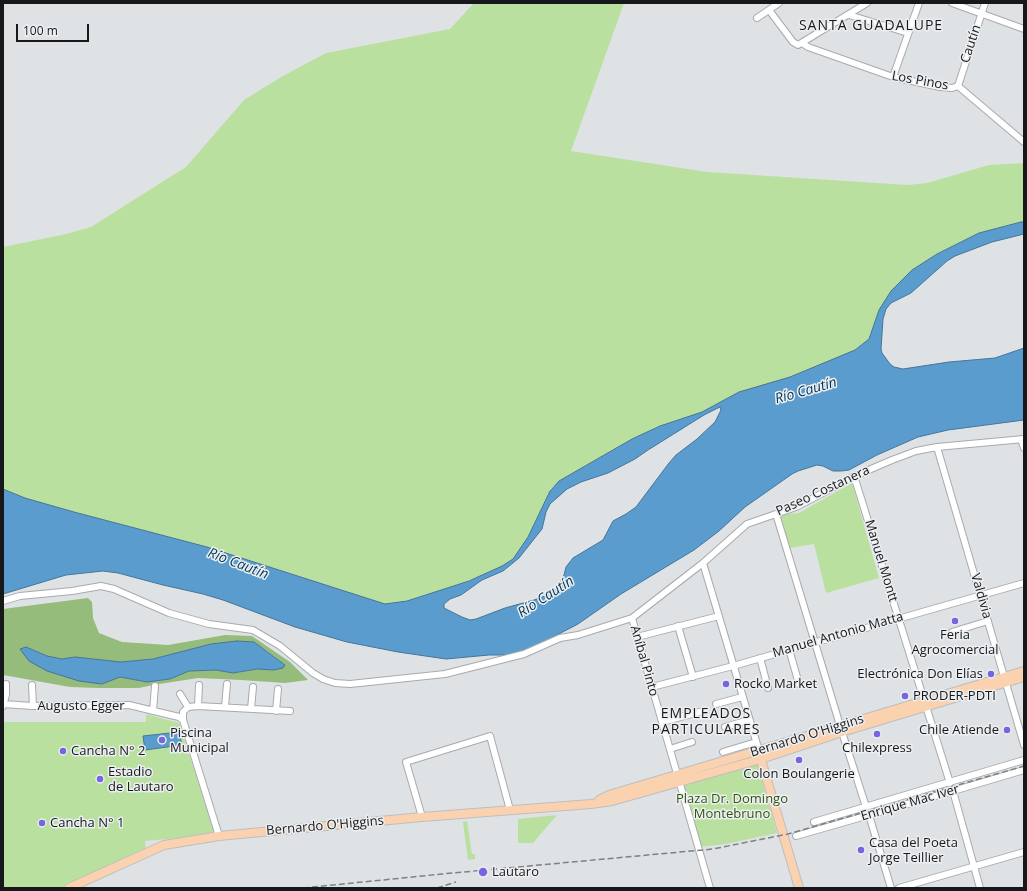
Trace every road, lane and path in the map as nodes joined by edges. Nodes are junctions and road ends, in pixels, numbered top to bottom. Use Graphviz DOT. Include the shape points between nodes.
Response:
graph roads {
  1 [pos="779,3"];
  2 [pos="867,3"];
  3 [pos="919,3"];
  4 [pos="952,3"];
  5 [pos="985,3"];
  6 [pos="769,10"];
  7 [pos="981,14"];
  8 [pos="849,15"];
  9 [pos="757,18"];
  10 [pos="1024,29"];
  11 [pos="908,33"];
  12 [pos="800,44"];
  13 [pos="893,77"];
  14 [pos="958,86"];
  15 [pos="1024,142"];
  16 [pos="1023,439"];
  17 [pos="937,447"];
  18 [pos="1024,448"];
  19 [pos="854,476"];
  20 [pos="776,514"];
  21 [pos="703,563"];
  22 [pos="1024,583"];
  23 [pos="980,595"];
  24 [pos="3,601"];
  25 [pos="718,616"];
  26 [pos="632,618"];
  27 [pos="899,618"];
  28 [pos="988,621"];
  29 [pos="678,626"];
  30 [pos="952,632"];
  31 [pos="637,637"];
  32 [pos="814,642"];
  33 [pos="789,649"];
  34 [pos="760,658"];
  35 [pos="733,666"];
  36 [pos="1024,670"];
  37 [pos="693,677"];
  38 [pos="1024,677"];
  39 [pos="1005,680"];
  40 [pos="6,684"];
  41 [pos="227,684"];
  42 [pos="799,684"];
  43 [pos="32,685"];
  44 [pos="199,685"];
  45 [pos="155,686"];
  46 [pos="253,687"];
  47 [pos="652,688"];
  48 [pos="768,688"];
  49 [pos="278,689"];
  50 [pos="180,694"];
  51 [pos="742,697"];
  52 [pos="925,703"];
  53 [pos="716,704"];
  54 [pos="3,705"];
  55 [pos="33,706"];
  56 [pos="198,706"];
  57 [pos="188,707"];
  58 [pos="225,707"];
  59 [pos="251,709"];
  60 [pos="153,711"];
  61 [pos="276,711"];
  62 [pos="703,711"];
  63 [pos="290,712"];
  64 [pos="183,720"];
  65 [pos="749,720"];
  66 [pos="662,722"];
  67 [pos="725,727"];
  68 [pos="841,729"];
  69 [pos="692,742"];
  70 [pos="1024,745"];
  71 [pos="670,749"];
  72 [pos="758,750"];
  73 [pos="723,752"];
  74 [pos="1024,760"];
  75 [pos="1024,770"];
  76 [pos="678,778"];
  77 [pos="950,783"];
  78 [pos="953,791"];
  79 [pos="866,807"];
  80 [pos="510,810"];
  81 [pos="869,815"];
  82 [pos="422,817"];
  83 [pos="814,822"];
  84 [pos="219,836"];
  85 [pos="796,836"];
  86 [pos="1024,852"];
  87 [pos="974,866"];
  88 [pos="69,888"];
  89 [pos="710,888"];
  90 [pos="799,888"];
  91 [pos="891,888"];
  92 [pos="899,888"];
  93 [pos="980,888"];
  1 -- 6 [label="street"];
  2 -- 8 [label="street"];
  3 -- 11 [label="street"];
  4 -- 7 [label="street"];
  5 -- 7 [label="street, Cautín"];
  6 -- 9 [label="street"];
  6 -- 12 [label="street, Los Pinos" via="793,42"];
  7 -- 10 [label="street"];
  7 -- 14 [label="street, Cautín"];
  8 -- 11 [label="street"];
  8 -- 12 [label="street"];
  11 -- 13 [label="street"];
  12 -- 13 [label="street, Los Pinos"];
  13 -- 14 [label="street, Los Pinos" via="940,87"];
  14 -- 15 [label="street, Los Pinos"];
  16 -- 17 [label="street, Paseo Costanera"];
  16 -- 18 [label="street"];
  17 -- 19 [label="street, Paseo Costanera" via="916,451"];
  17 -- 23 [label="street, Valdivia"];
  19 -- 20 [label="street, Paseo Costanera" via="796,507"];
  19 -- 27 [label="street, Manuel Montt"];
  20 -- 21 [label="street, Paseo Costanera" via="747,524"];
  20 -- 32 [label="street"];
  21 -- 25 [label="street"];
  21 -- 26 [label="street, Paseo Costanera"];
  22 -- 23 [label="street, Manuel Antonio Matta"];
  23 -- 27 [label="street, Manuel Antonio Matta"];
  23 -- 28 [label="street, Valdivia"];
  24 -- 26 [label="street" via="20,596 101,586 114,589 169,613 209,624 253,630 280,646 318,676 345,684 445,674 524,654 560,638"];
  25 -- 29 [label="street"];
  25 -- 35 [label="street"];
  26 -- 31 [label="street, Aníbal Pinto"];
  27 -- 32 [label="street, Manuel Antonio Matta"];
  27 -- 52 [label="street, Manuel Montt"];
  28 -- 30 [label="street"];
  28 -- 39 [label="street, Valdivia"];
  29 -- 31 [label="street"];
  29 -- 37 [label="street"];
  31 -- 47 [label="street, Aníbal Pinto"];
  32 -- 33 [label="street, Manuel Antonio Matta"];
  32 -- 68 [label="street"];
  33 -- 34 [label="street, Manuel Antonio Matta"];
  33 -- 42 [label="street"];
  34 -- 35 [label="street, Manuel Antonio Matta"];
  34 -- 48 [label="street"];
  35 -- 37 [label="street, Manuel Antonio Matta"];
  35 -- 51 [label="street"];
  36 -- 39 [label="main road, Bernardo O'Higgins"];
  37 -- 47 [label="street, Manuel Antonio Matta"];
  38 -- 39 [label="main road, Bernardo O'Higgins"];
  39 -- 52 [label="main road, Bernardo O'Higgins"];
  39 -- 70 [label="street, Valdivia"];
  40 -- 54 [label="street"];
  41 -- 58 [label="street"];
  43 -- 55 [label="street"];
  44 -- 56 [label="street"];
  45 -- 60 [label="street"];
  46 -- 59 [label="street"];
  47 -- 66 [label="street, Aníbal Pinto"];
  49 -- 61 [label="street"];
  50 -- 57 [label="street"];
  51 -- 53 [label="street"];
  51 -- 65 [label="street"];
  52 -- 68 [label="main road, Bernardo O'Higgins"];
  52 -- 77 [label="street, Manuel Montt"];
  54 -- 55 [label="street, Augusto Egger"];
  55 -- 60 [label="street, Augusto Egger" via="128,705"];
  56 -- 57 [label="street"];
  56 -- 58 [label="street"];
  57 -- 64 [label="street" via="183,712"];
  58 -- 59 [label="street"];
  59 -- 61 [label="street"];
  60 -- 64 [label="street, Augusto Egger"];
  61 -- 63 [label="street"];
  62 -- 66 [label="street"];
  64 -- 84 [label="street"];
  65 -- 67 [label="street"];
  65 -- 72 [label="street"];
  66 -- 71 [label="street, Aníbal Pinto"];
  68 -- 72 [label="main road, Bernardo O'Higgins"];
  68 -- 79 [label="street"];
  69 -- 71 [label="street"];
  71 -- 76 [label="street, Aníbal Pinto"];
  72 -- 73 [label="street"];
  72 -- 76 [label="main road, Bernardo O'Higgins"];
  72 -- 90 [label="main road"];
  74 -- 77 [label="street, Enrique Mac Iver"];
  75 -- 78 [label="street, Enrique Mac Iver"];
  76 -- 80 [label="main road, Bernardo O'Higgins" via="592,804"];
  76 -- 89 [label="street, Aníbal Pinto"];
  77 -- 79 [label="street, Enrique Mac Iver"];
  78 -- 81 [label="street, Enrique Mac Iver"];
  78 -- 87 [label="street"];
  79 -- 83 [label="street, Enrique Mac Iver"];
  80 -- 82 [label="main road, Bernardo O'Higgins"];
  80 -- 82 [label="street" via="490,736 406,762"];
  81 -- 85 [label="street, Enrique Mac Iver"];
  81 -- 91 [label="street"];
  82 -- 84 [label="main road, Bernardo O'Higgins"];
  84 -- 88 [label="main road, Bernardo O'Higgins" via="164,845"];
  86 -- 87 [label="street"];
  87 -- 92 [label="street"];
  87 -- 93 [label="street"];
}
